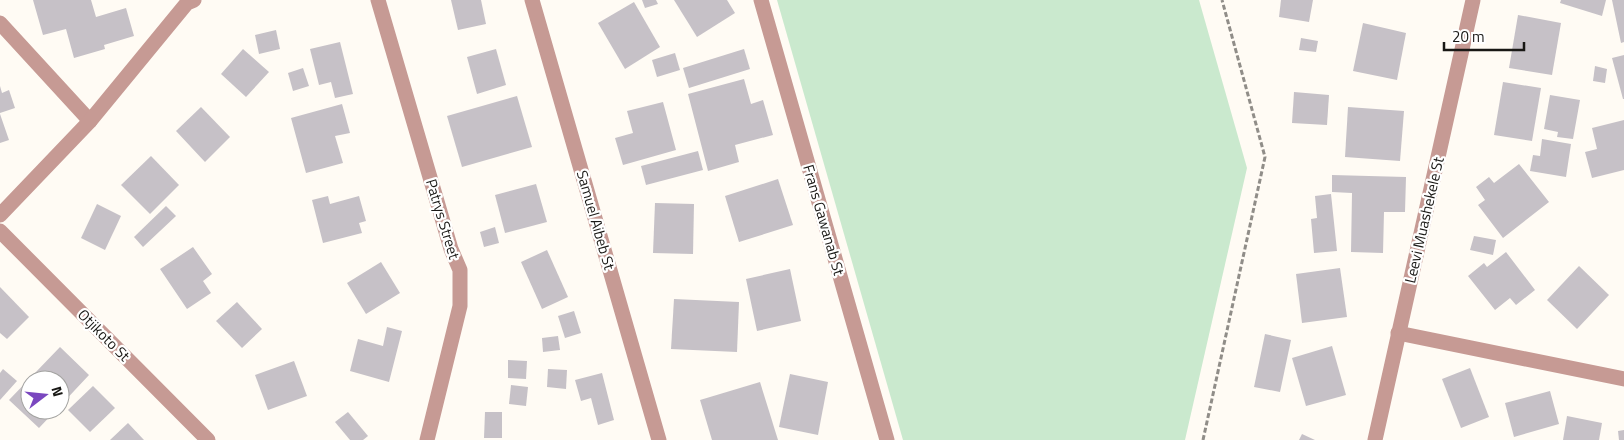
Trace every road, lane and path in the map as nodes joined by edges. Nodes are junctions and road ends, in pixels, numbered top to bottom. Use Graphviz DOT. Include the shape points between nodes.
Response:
graph roads {
  1 [pos="378,0"];
  2 [pos="532,0"];
  3 [pos="761,0"];
  4 [pos="1222,0"];
  5 [pos="1473,0"];
  6 [pos="188,1"];
  7 [pos="0,23"];
  8 [pos="90,121"];
  9 [pos="0,215"];
  10 [pos="0,231"];
  11 [pos="1398,333"];
  12 [pos="1624,379"];
  13 [pos="208,440"];
  14 [pos="426,440"];
  15 [pos="659,440"];
  16 [pos="887,440"];
  17 [pos="1203,440"];
  18 [pos="1375,440"];
  1 -- 14 [label="street, Patrys Street" via="451,249 460,270 460,306"];
  2 -- 15 [label="street, Samuel Aibeb St"];
  3 -- 16 [label="street, Frans Gawanab St"];
  4 -- 17 [label="path" via="1265,157"];
  5 -- 11 [label="street, Leevi Muashekele St"];
  6 -- 8 [label="street"];
  7 -- 8 [label="street"];
  8 -- 9 [label="street"];
  10 -- 13 [label="street, Otjikoto St"];
  11 -- 12 [label="street"];
  11 -- 18 [label="street, Leevi Muashekele St"];
}
